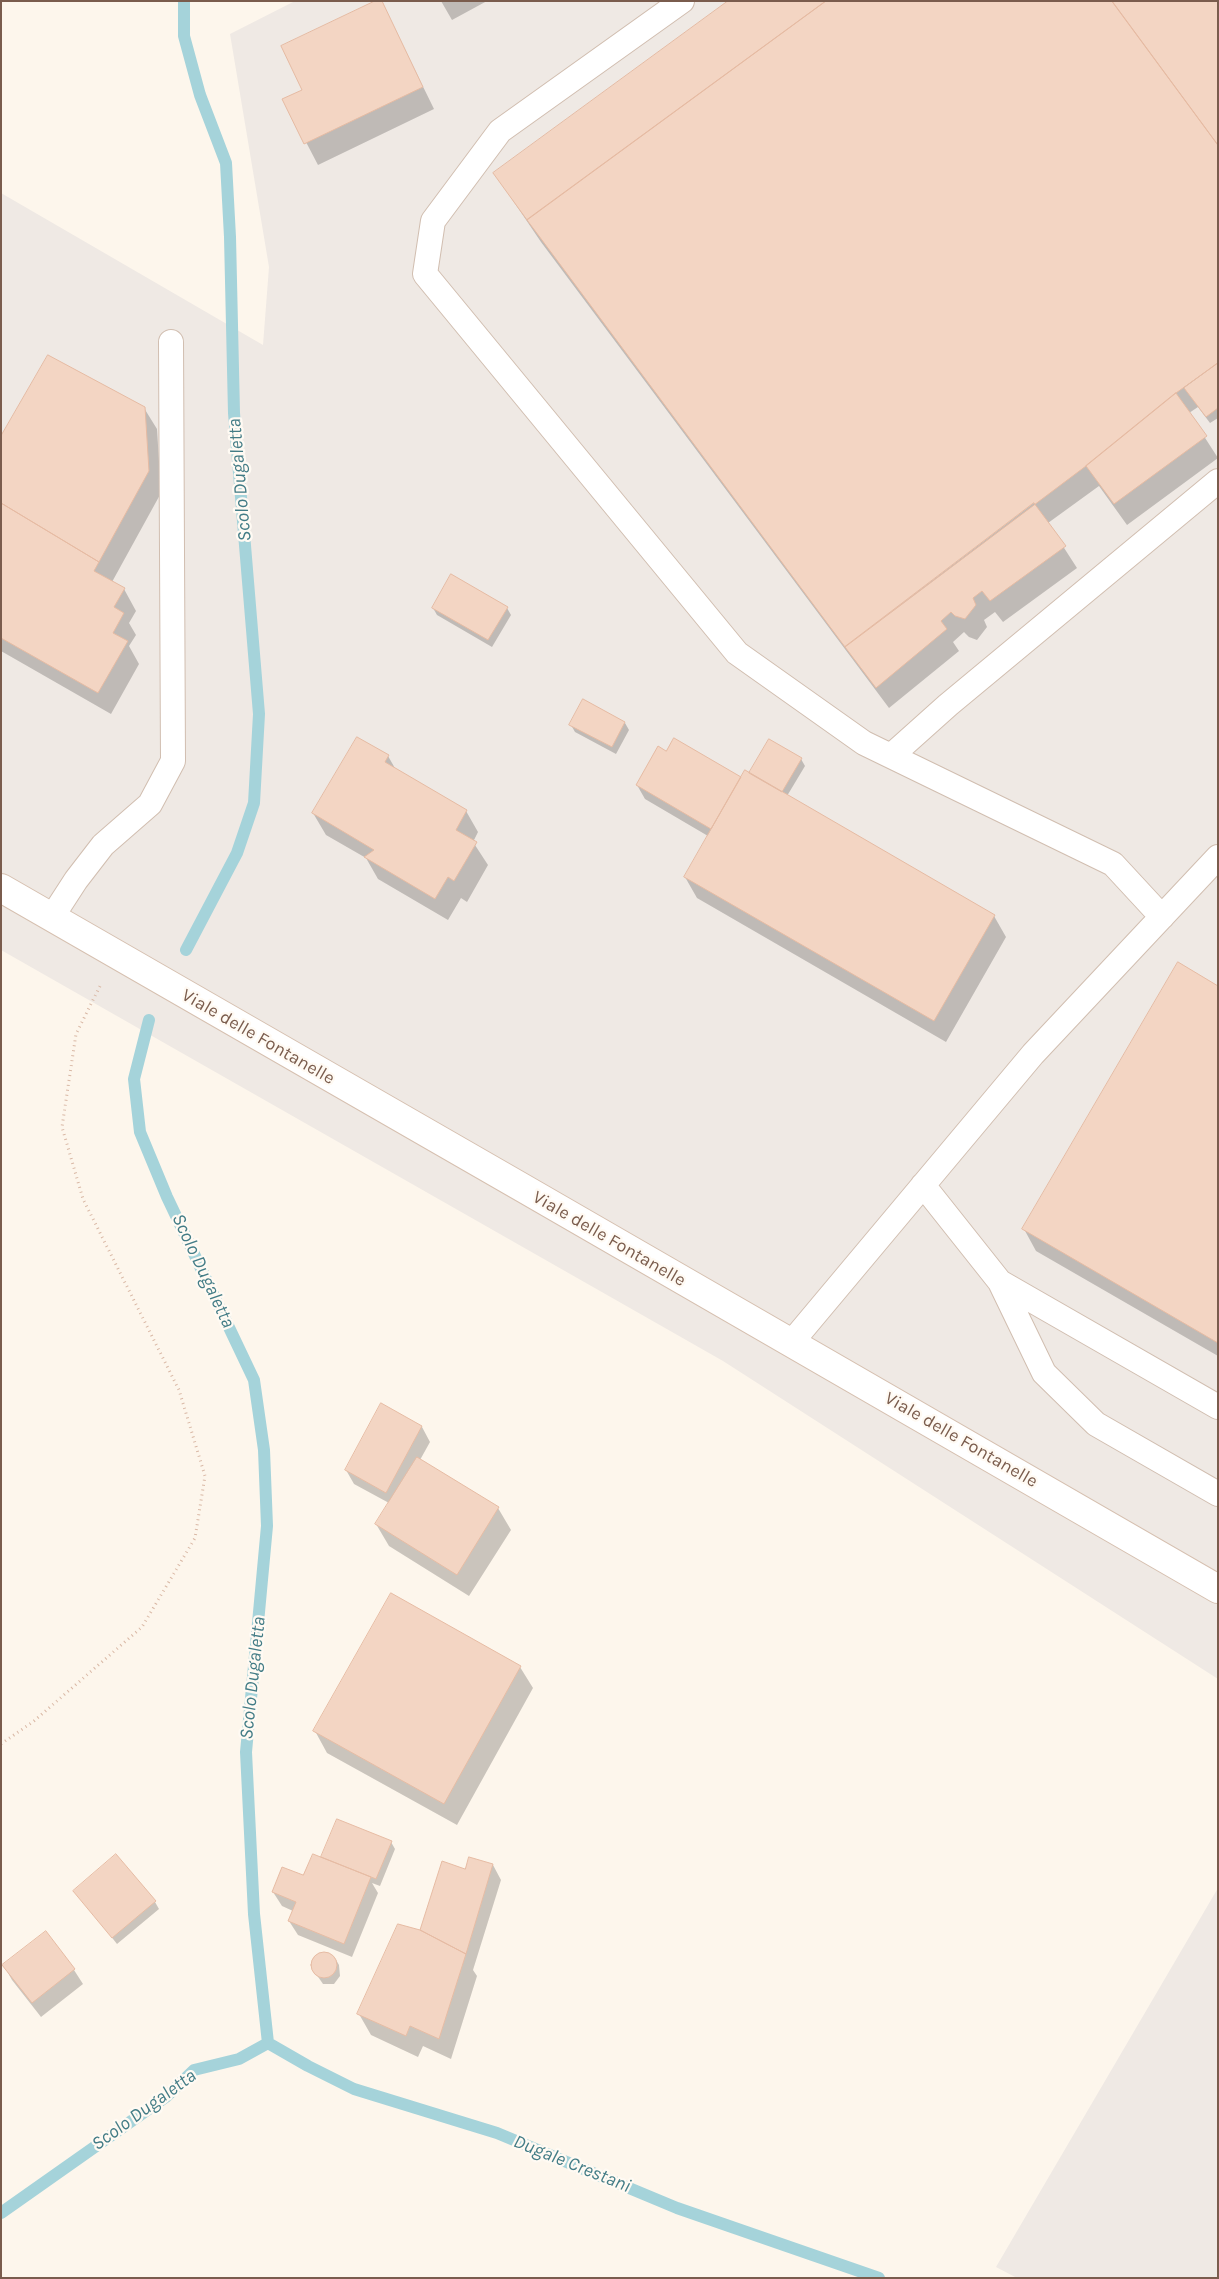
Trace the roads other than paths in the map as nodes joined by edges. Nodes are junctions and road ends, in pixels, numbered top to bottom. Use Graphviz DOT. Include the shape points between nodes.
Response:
graph roads {
  1 [pos="682,1"];
  2 [pos="171,342"];
  3 [pos="1218,481"];
  4 [pos="891,756"];
  5 [pos="1218,857"];
  6 [pos="1,888"];
  7 [pos="52,917"];
  8 [pos="1162,917"];
  9 [pos="923,1185"];
  10 [pos="1000,1282"];
  11 [pos="791,1343"];
  12 [pos="1218,1408"];
  13 [pos="1218,1494"];
  14 [pos="1218,1589"];
  1 -- 4 [label="lane" via="500,131 433,222 424,274 737,653 864,742"];
  2 -- 7 [label="lane" via="173,761 150,804 103,845"];
  3 -- 4 [label="lane"];
  4 -- 8 [label="lane" via="1113,864"];
  5 -- 8 [label="lane"];
  6 -- 7 [label="main road, Viale delle Fontanelle"];
  7 -- 11 [label="main road, Viale delle Fontanelle"];
  8 -- 9 [label="lane" via="1033,1054"];
  9 -- 10 [label="lane"];
  9 -- 11 [label="lane"];
  10 -- 12 [label="lane"];
  10 -- 13 [label="lane" via="1044,1373 1096,1424"];
  11 -- 14 [label="main road, Viale delle Fontanelle"];
}
